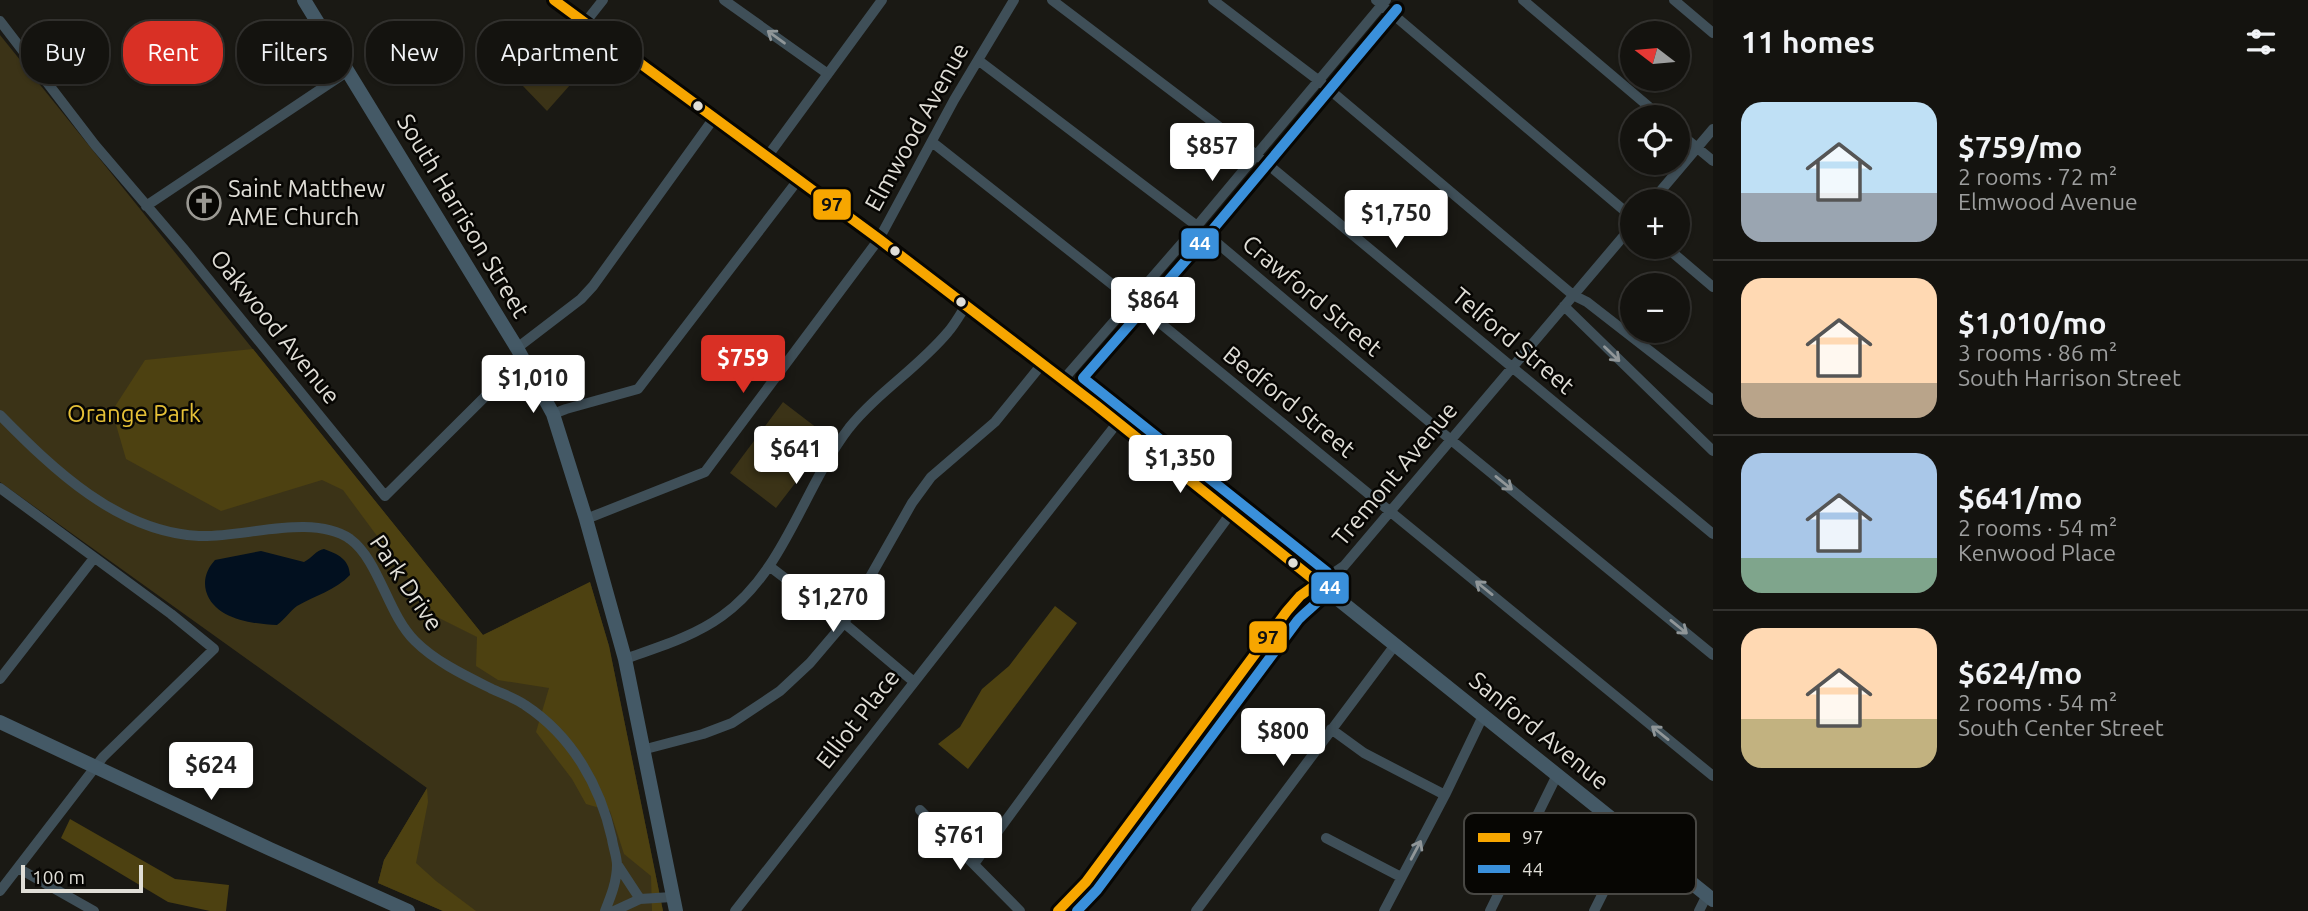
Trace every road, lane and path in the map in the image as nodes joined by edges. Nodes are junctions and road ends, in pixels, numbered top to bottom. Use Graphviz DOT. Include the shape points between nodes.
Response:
graph roads {
  1 [pos="304,0"];
  2 [pos="554,0"];
  3 [pos="603,0"];
  4 [pos="724,0"];
  5 [pos="882,0"];
  6 [pos="1014,0"];
  7 [pos="1052,0"];
  8 [pos="1213,0"];
  9 [pos="1523,0"];
  10 [pos="1674,0"];
  11 [pos="1381,2"];
  12 [pos="0,21"];
  13 [pos="317,21"];
  14 [pos="580,21"];
  15 [pos="586,21"];
  16 [pos="1713,33"];
  17 [pos="978,60"];
  18 [pos="642,66"];
  19 [pos="828,74"];
  20 [pos="352,78"];
  21 [pos="1318,80"];
  22 [pos="329,84"];
  23 [pos="1647,105"];
  24 [pos="714,118"];
  25 [pos="1713,129"];
  26 [pos="932,142"];
  27 [pos="1690,142"];
  28 [pos="1697,148"];
  29 [pos="1257,155"];
  30 [pos="767,157"];
  31 [pos="1713,161"];
  32 [pos="798,180"];
  33 [pos="1663,189"];
  34 [pos="146,206"];
  35 [pos="1620,207"];
  36 [pos="1197,226"];
  37 [pos="879,239"];
  38 [pos="1620,240"];
  39 [pos="1680,259"];
  40 [pos="1713,287"];
  41 [pos="1573,295"];
  42 [pos="1132,300"];
  43 [pos="966,306"];
  44 [pos="1564,306"];
  45 [pos="520,353"];
  46 [pos="1042,364"];
  47 [pos="1512,367"];
  48 [pos="1063,380"];
  49 [pos="1713,400"];
  50 [pos="553,414"];
  51 [pos="0,415"];
  52 [pos="1118,422"];
  53 [pos="1451,440"];
  54 [pos="1713,451"];
  55 [pos="2,493"];
  56 [pos="1390,511"];
  57 [pos="1231,513"];
  58 [pos="586,519"];
  59 [pos="1713,534"];
  60 [pos="94,558"];
  61 [pos="769,566"];
  62 [pos="1318,583"];
  63 [pos="844,623"];
  64 [pos="1395,645"];
  65 [pos="1712,652"];
  66 [pos="625,659"];
  67 [pos="0,678"];
  68 [pos="914,682"];
  69 [pos="1483,716"];
  70 [pos="0,722"];
  71 [pos="1331,729"];
  72 [pos="642,750"];
  73 [pos="96,767"];
  74 [pos="1558,775"];
  75 [pos="1713,776"];
  76 [pos="1445,795"];
  77 [pos="920,810"];
  78 [pos="1539,813"];
  79 [pos="1605,813"];
  80 [pos="1326,838"];
  81 [pos="617,864"];
  82 [pos="974,864"];
  83 [pos="18,868"];
  84 [pos="1401,877"];
  85 [pos="1696,886"];
  86 [pos="0,891"];
  87 [pos="1498,894"];
  88 [pos="1602,894"];
  89 [pos="1710,897"];
  90 [pos="640,899"];
  91 [pos="674,904"];
  92 [pos="94,911"];
  93 [pos="408,911"];
  94 [pos="605,911"];
  95 [pos="614,911"];
  96 [pos="735,911"];
  97 [pos="1020,911"];
  98 [pos="1058,911"];
  99 [pos="1196,911"];
  100 [pos="1384,911"];
  101 [pos="1490,911"];
  102 [pos="1594,911"];
  103 [pos="1699,911"];
  1 -- 13 [label="main road, South Harrison Street"];
  2 -- 14 [label="main road, Sanford Avenue"];
  3 -- 15 [label="street"];
  19 -- 4 [label="street, one-way"];
  5 -- 19 [label="street"];
  6 -- 17 [label="street, Elmwood Avenue"];
  7 -- 29 [label="street, Telford Street"];
  8 -- 21 [label="street"];
  9 -- 23 [label="street"];
  10 -- 16 [label="street"];
  11 -- 21 [label="street"];
  11 -- 35 [label="street"];
  12 -- 34 [label="street, Oakwood Avenue"];
  17 -- 26 [label="street, Elmwood Avenue"];
  17 -- 36 [label="street, Crawford Street"];
  18 -- 24 [label="main road, Sanford Avenue"];
  19 -- 30 [label="street"];
  20 -- 45 [label="main road, South Harrison Street"];
  21 -- 29 [label="street"];
  21 -- 41 [label="street"];
  22 -- 34 [label="street"];
  24 -- 30 [label="main road, Sanford Avenue"];
  24 -- 45 [label="street" via="593,286"];
  25 -- 28 [label="street"];
  26 -- 37 [label="street, Elmwood Avenue"];
  26 -- 42 [label="street, Bedford Street"];
  27 -- 28 [label="street"];
  28 -- 31 [label="street"];
  28 -- 33 [label="street"];
  29 -- 36 [label="street"];
  29 -- 47 [label="street, Telford Street"];
  30 -- 32 [label="main road, Sanford Avenue"];
  32 -- 37 [label="main road, Sanford Avenue"];
  32 -- 50 [label="street" via="638,389"];
  34 -- 45 [label="street, Oakwood Avenue" via="385,496"];
  36 -- 42 [label="street"];
  36 -- 53 [label="street, Crawford Street"];
  37 -- 43 [label="main road, Sanford Avenue"];
  37 -- 58 [label="street, Elmwood Avenue" via="705,472"];
  38 -- 41 [label="street, Tremont Avenue"];
  39 -- 40 [label="street"];
  41 -- 44 [label="street, Tremont Avenue"];
  41 -- 49 [label="street"];
  42 -- 48 [label="street"];
  42 -- 56 [label="street, Bedford Street"];
  43 -- 46 [label="main road, Sanford Avenue"];
  43 -- 61 [label="street" via="948,332 872,401 847,431"];
  44 -- 47 [label="street, Tremont Avenue"];
  44 -- 54 [label="street, one-way"];
  45 -- 50 [label="main road, South Harrison Street"];
  46 -- 48 [label="main road, Sanford Avenue"];
  46 -- 63 [label="street" via="995,422 931,477"];
  47 -- 53 [label="street, Tremont Avenue"];
  47 -- 59 [label="street, Telford Street"];
  48 -- 52 [label="main road, Sanford Avenue"];
  50 -- 58 [label="main road, South Harrison Street"];
  51 -- 81 [label="street, Park Drive" via="81,489 153,529 197,536 313,526 351,540 371,564 414,641 457,670 523,703 553,726 578,756 606,813"];
  52 -- 57 [label="main road, Sanford Avenue"];
  52 -- 68 [label="street, Elliot Place"];
  53 -- 56 [label="street, Tremont Avenue"];
  53 -- 65 [label="street, Crawford Street, one-way"];
  55 -- 60 [label="street"];
  56 -- 62 [label="street, Tremont Avenue" via="1344,566"];
  75 -- 56 [label="street, Bedford Street, one-way"];
  57 -- 62 [label="main road, Sanford Avenue"];
  57 -- 82 [label="street"];
  58 -- 66 [label="main road, South Harrison Street"];
  60 -- 67 [label="street"];
  60 -- 73 [label="street" via="214,649"];
  61 -- 63 [label="street"];
  61 -- 66 [label="street" via="750,592 722,617 685,638"];
  62 -- 64 [label="main road, Sanford Avenue"];
  62 -- 98 [label="street, Tremont Avenue" via="1287,611 1086,883"];
  63 -- 68 [label="street"];
  63 -- 72 [label="street" via="780,691 732,723"];
  64 -- 69 [label="main road, Sanford Avenue"];
  64 -- 71 [label="street"];
  66 -- 72 [label="main road, South Harrison Street"];
  68 -- 96 [label="street, Elliot Place"];
  69 -- 74 [label="main road, Sanford Avenue"];
  69 -- 76 [label="street"];
  70 -- 73 [label="main road"];
  71 -- 76 [label="street" via="1364,753"];
  71 -- 99 [label="street"];
  72 -- 91 [label="main road, South Harrison Street"];
  73 -- 83 [label="street"];
  73 -- 93 [label="main road"];
  74 -- 78 [label="street"];
  74 -- 79 [label="main road, Sanford Avenue"];
  84 -- 76 [label="street, one-way"];
  77 -- 82 [label="street"];
  80 -- 84 [label="street"];
  81 -- 90 [label="street"];
  81 -- 94 [label="street, Park Drive"];
  82 -- 97 [label="street"];
  83 -- 86 [label="street"];
  83 -- 92 [label="street"];
  84 -- 100 [label="street"];
  85 -- 89 [label="main road, Sanford Avenue"];
  87 -- 101 [label="street"];
  88 -- 102 [label="street"];
  89 -- 103 [label="street"];
  90 -- 91 [label="street"];
  90 -- 95 [label="street"];
}
